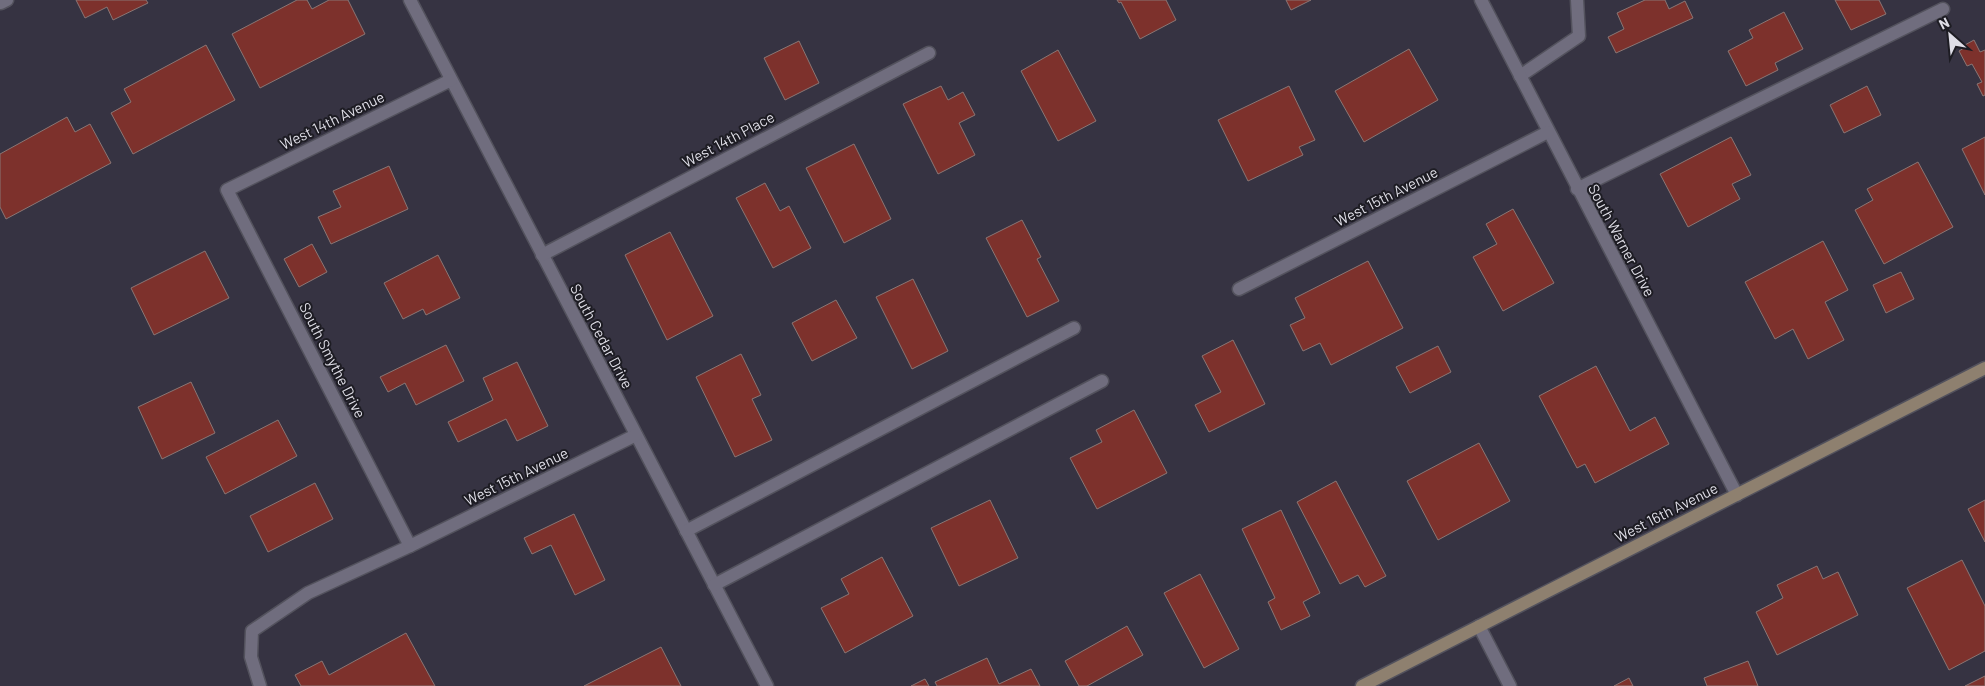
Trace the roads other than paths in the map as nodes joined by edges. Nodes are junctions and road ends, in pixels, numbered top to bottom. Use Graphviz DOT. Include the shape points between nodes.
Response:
graph roads {
  1 [pos="410,0"];
  2 [pos="1481,0"];
  3 [pos="1578,0"];
  4 [pos="1943,9"];
  5 [pos="929,53"];
  6 [pos="1520,76"];
  7 [pos="451,80"];
  8 [pos="1548,132"];
  9 [pos="1577,189"];
  10 [pos="227,190"];
  11 [pos="542,255"];
  12 [pos="1239,289"];
  13 [pos="1074,328"];
  14 [pos="1985,368"];
  15 [pos="1102,381"];
  16 [pos="636,435"];
  17 [pos="1737,495"];
  18 [pos="686,531"];
  19 [pos="410,546"];
  20 [pos="714,585"];
  21 [pos="1479,626"];
  22 [pos="260,686"];
  23 [pos="767,686"];
  24 [pos="1362,686"];
  25 [pos="1510,686"];
  1 -- 7 [label="street, South Cedar Drive"];
  2 -- 6 [label="street, South Warner Drive"];
  3 -- 6 [label="street" via="1580,36"];
  4 -- 9 [label="street"];
  5 -- 11 [label="street, West 14th Place"];
  6 -- 8 [label="street, South Warner Drive"];
  7 -- 10 [label="street, West 14th Avenue"];
  7 -- 11 [label="street, South Cedar Drive"];
  8 -- 9 [label="street, South Warner Drive"];
  8 -- 12 [label="street, West 15th Avenue"];
  9 -- 17 [label="street, South Warner Drive"];
  10 -- 19 [label="street, South Smythe Drive"];
  11 -- 16 [label="street, South Cedar Drive"];
  13 -- 18 [label="street"];
  14 -- 17 [label="street, West 16th Avenue"];
  15 -- 20 [label="street"];
  16 -- 18 [label="street, South Cedar Drive"];
  16 -- 19 [label="street, West 15th Avenue"];
  17 -- 21 [label="street, West 16th Avenue"];
  18 -- 20 [label="street, South Cedar Drive"];
  19 -- 22 [label="street, West 15th Avenue" via="308,593 252,631 251,657"];
  20 -- 23 [label="street, South Cedar Drive"];
  21 -- 24 [label="street, West 16th Avenue"];
  21 -- 25 [label="street"];
}
